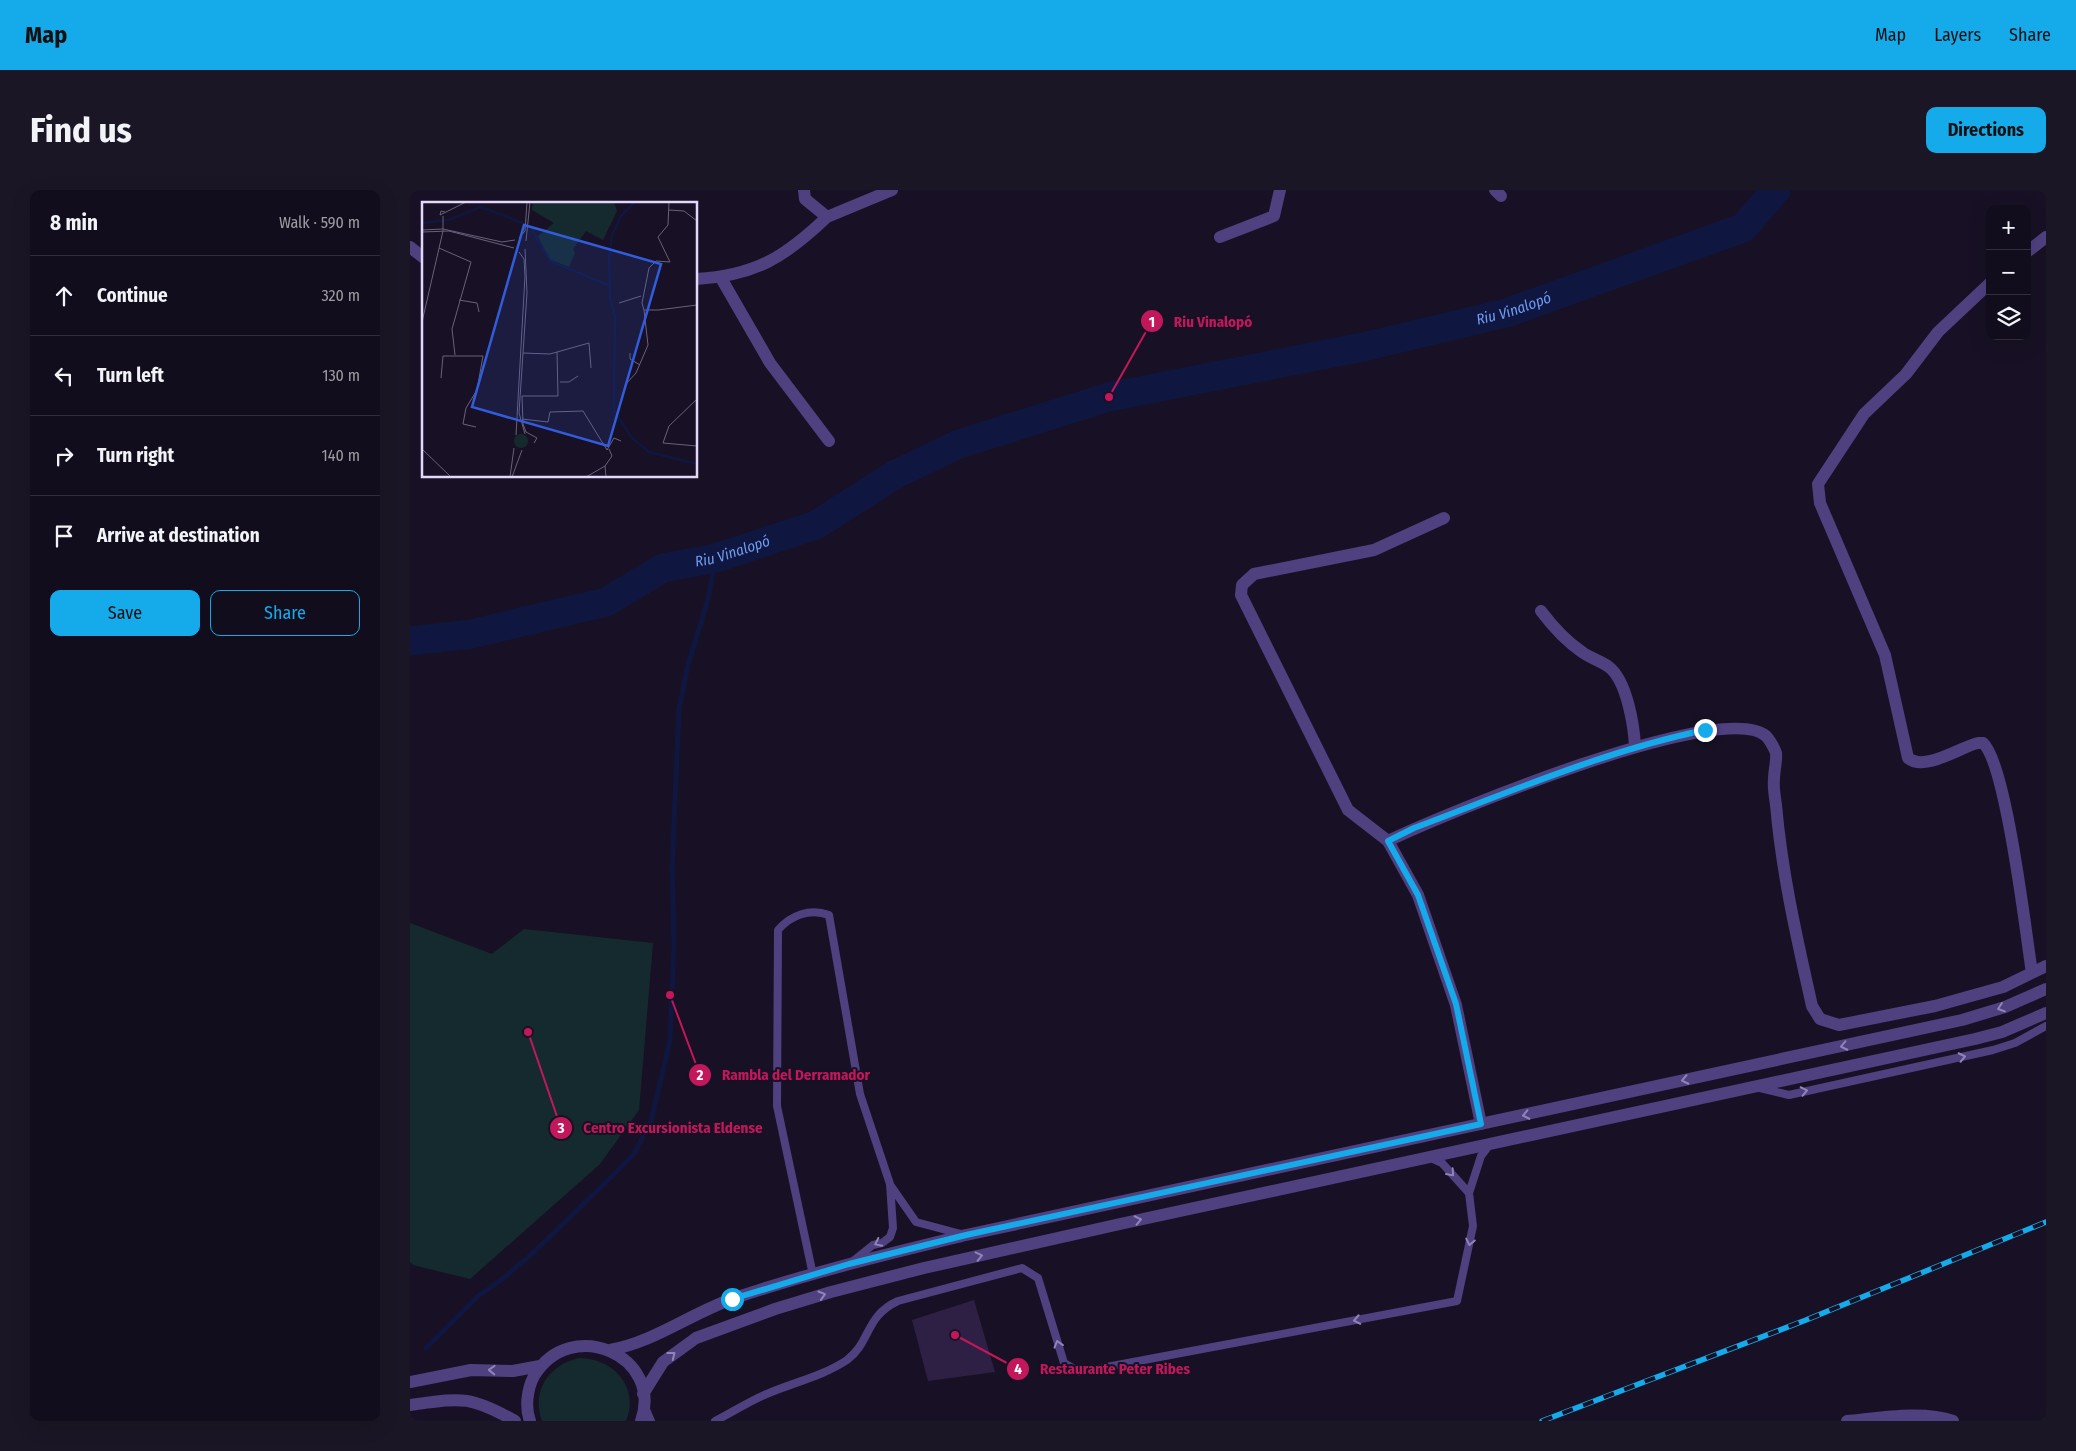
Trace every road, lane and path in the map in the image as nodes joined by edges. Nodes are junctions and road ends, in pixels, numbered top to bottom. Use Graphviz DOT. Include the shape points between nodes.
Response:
graph roads {
  1 [pos="804,190"];
  2 [pos="892,190"];
  3 [pos="1280,190"];
  4 [pos="827,217"];
  5 [pos="1220,237"];
  6 [pos="2046,237"];
  7 [pos="410,246"];
  8 [pos="2030,250"];
  9 [pos="422,256"];
  10 [pos="721,278"];
  11 [pos="698,279"];
  12 [pos="1986,287"];
  13 [pos="829,441"];
  14 [pos="1444,518"];
  15 [pos="1541,611"];
  16 [pos="1635,747"];
  17 [pos="1388,841"];
  18 [pos="2046,966"];
  19 [pos="2032,973"];
  20 [pos="2046,988"];
  21 [pos="2046,1012"];
  22 [pos="2046,1026"];
  23 [pos="1756,1087"];
  24 [pos="1481,1124"];
  25 [pos="1490,1144"];
  26 [pos="1430,1157"];
  27 [pos="890,1184"];
  28 [pos="1469,1194"];
  29 [pos="966,1235"];
  30 [pos="849,1264"];
  31 [pos="813,1275"];
  32 [pos="610,1350"];
  33 [pos="540,1366"];
  34 [pos="410,1382"];
  35 [pos="644,1399"];
  36 [pos="410,1405"];
  37 [pos="515,1421"];
  38 [pos="530,1421"];
  39 [pos="641,1421"];
  40 [pos="651,1421"];
  41 [pos="715,1421"];
  42 [pos="1847,1421"];
  43 [pos="1953,1421"];
  1 -- 4 [label="street" via="805,198"];
  2 -- 4 [label="street"];
  3 -- 5 [label="street" via="1274,216"];
  4 -- 10 [label="street" via="780,256 750,272"];
  6 -- 8 [label="street"];
  7 -- 9 [label="street"];
  10 -- 11 [label="street"];
  10 -- 13 [label="street" via="770,363"];
  12 -- 19 [label="street" via="1938,332 1906,374 1864,414 1818,484 1820,504 1884,655 1908,758 1919,763 1934,760 1978,743 1983,743 1992,754 2008,820"];
  14 -- 17 [label="street" via="1374,550 1254,574 1242,585 1241,595 1348,810"];
  15 -- 16 [label="street" via="1565,639 1610,668 1628,704"];
  16 -- 17 [label="street" via="1542,779"];
  16 -- 19 [label="street" via="1705,730 1748,728 1767,736 1776,753 1773,780 1782,870 1812,1006 1820,1019 1839,1025 1935,1006 2003,987"];
  17 -- 24 [label="street" via="1418,895 1456,1004"];
  18 -- 19 [label="street"];
  20 -- 24 [label="street, one-way" via="2005,1007 1962,1020"];
  21 -- 23 [label="street" via="2002,1032 1975,1039"];
  23 -- 22 [label="lane, one-way" via="1789,1095 1993,1050 2015,1043"];
  23 -- 25 [label="street"];
  24 -- 29 [label="street"];
  25 -- 26 [label="street"];
  25 -- 28 [label="lane" via="1482,1156"];
  26 -- 28 [label="lane, one-way" via="1442,1163"];
  35 -- 26 [label="street, one-way" via="655,1372 696,1338 775,1309 924,1268"];
  27 -- 29 [label="lane" via="916,1222"];
  27 -- 30 [label="lane, one-way" via="893,1228 890,1237 873,1245"];
  27 -- 31 [label="lane" via="860,1094 829,915 816,910 787,920 778,930 777,1106"];
  28 -- 41 [label="lane, one-way" via="1473,1226 1457,1301 1080,1372 1064,1363 1038,1278 1022,1268 886,1306 871,1324 857,1350 836,1367 768,1393"];
  29 -- 30 [label="street"];
  30 -- 31 [label="street"];
  31 -- 32 [label="street" via="732,1299 692,1315 648,1339"];
  32 -- 33 [label="street" via="580,1345 565,1348"];
  32 -- 35 [label="street" via="632,1368"];
  33 -- 34 [label="street, one-way" via="513,1371 471,1370"];
  33 -- 38 [label="street" via="531,1381 527,1399"];
  35 -- 39 [label="street"];
  35 -- 40 [label="lane"];
  36 -- 37 [label="street" via="454,1399 473,1401"];
  42 -- 43 [label="street" via="1895,1416"];
}
